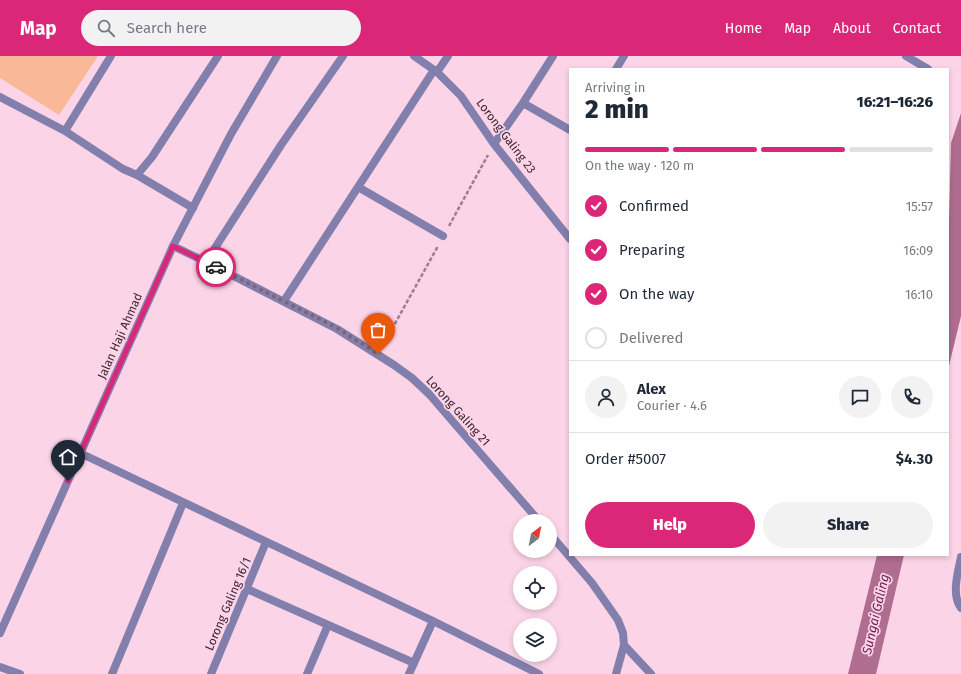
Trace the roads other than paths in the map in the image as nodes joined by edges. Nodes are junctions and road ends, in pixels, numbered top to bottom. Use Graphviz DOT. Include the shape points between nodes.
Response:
graph roads {
  1 [pos="111,56"];
  2 [pos="218,56"];
  3 [pos="277,56"];
  4 [pos="343,56"];
  5 [pos="414,56"];
  6 [pos="448,56"];
  7 [pos="553,56"];
  8 [pos="624,56"];
  9 [pos="906,56"];
  10 [pos="617,68"];
  11 [pos="926,68"];
  12 [pos="436,71"];
  13 [pos="0,97"];
  14 [pos="523,104"];
  15 [pos="569,129"];
  16 [pos="65,131"];
  17 [pos="494,144"];
  18 [pos="137,175"];
  19 [pos="358,187"];
  20 [pos="193,208"];
  21 [pos="443,236"];
  22 [pos="569,238"];
  23 [pos="173,246"];
  24 [pos="206,262"];
  25 [pos="284,301"];
  26 [pos="80,453"];
  27 [pos="183,502"];
  28 [pos="533,514"];
  29 [pos="266,542"];
  30 [pos="557,542"];
  31 [pos="961,557"];
  32 [pos="247,589"];
  33 [pos="960,606"];
  34 [pos="432,621"];
  35 [pos="328,625"];
  36 [pos="0,633"];
  37 [pos="624,645"];
  38 [pos="414,663"];
  39 [pos="0,667"];
  40 [pos="20,674"];
  41 [pos="112,674"];
  42 [pos="211,674"];
  43 [pos="307,674"];
  44 [pos="409,674"];
  45 [pos="539,674"];
  46 [pos="616,674"];
  47 [pos="651,674"];
  1 -- 16 [label="street"];
  2 -- 18 [label="street" via="152,157"];
  3 -- 20 [label="street, Jalan Haji Ahmad" via="231,134"];
  4 -- 24 [label="street" via="281,145"];
  5 -- 12 [label="street, Lorong Galing 23"];
  6 -- 12 [label="street"];
  7 -- 14 [label="street"];
  8 -- 10 [label="street"];
  9 -- 11 [label="street"];
  12 -- 17 [label="street, Lorong Galing 23" via="461,96"];
  12 -- 19 [label="street"];
  13 -- 16 [label="street"];
  14 -- 15 [label="street"];
  14 -- 17 [label="street"];
  16 -- 18 [label="street" via="122,170"];
  17 -- 22 [label="street, Lorong Galing 23"];
  18 -- 20 [label="street"];
  19 -- 21 [label="street"];
  19 -- 25 [label="street"];
  20 -- 23 [label="street, Jalan Haji Ahmad"];
  23 -- 24 [label="street, Lorong Galing 21"];
  23 -- 26 [label="street, Jalan Haji Ahmad"];
  24 -- 25 [label="street, Lorong Galing 21"];
  25 -- 28 [label="street, Lorong Galing 21" via="337,328 412,378 429,394"];
  26 -- 27 [label="street"];
  26 -- 36 [label="street, Jalan Haji Ahmad"];
  27 -- 29 [label="street"];
  27 -- 41 [label="street"];
  29 -- 32 [label="street, Lorong Galing 16/1"];
  29 -- 34 [label="street"];
  30 -- 37 [label="street" via="592,583 618,620 623,632"];
  31 -- 33 [label="street" via="955,593"];
  32 -- 35 [label="street"];
  32 -- 42 [label="street, Lorong Galing 16/1"];
  34 -- 38 [label="street"];
  34 -- 45 [label="street"];
  35 -- 38 [label="street"];
  35 -- 43 [label="street"];
  37 -- 46 [label="street"];
  37 -- 47 [label="street"];
  38 -- 44 [label="street"];
  39 -- 40 [label="street"];
}
